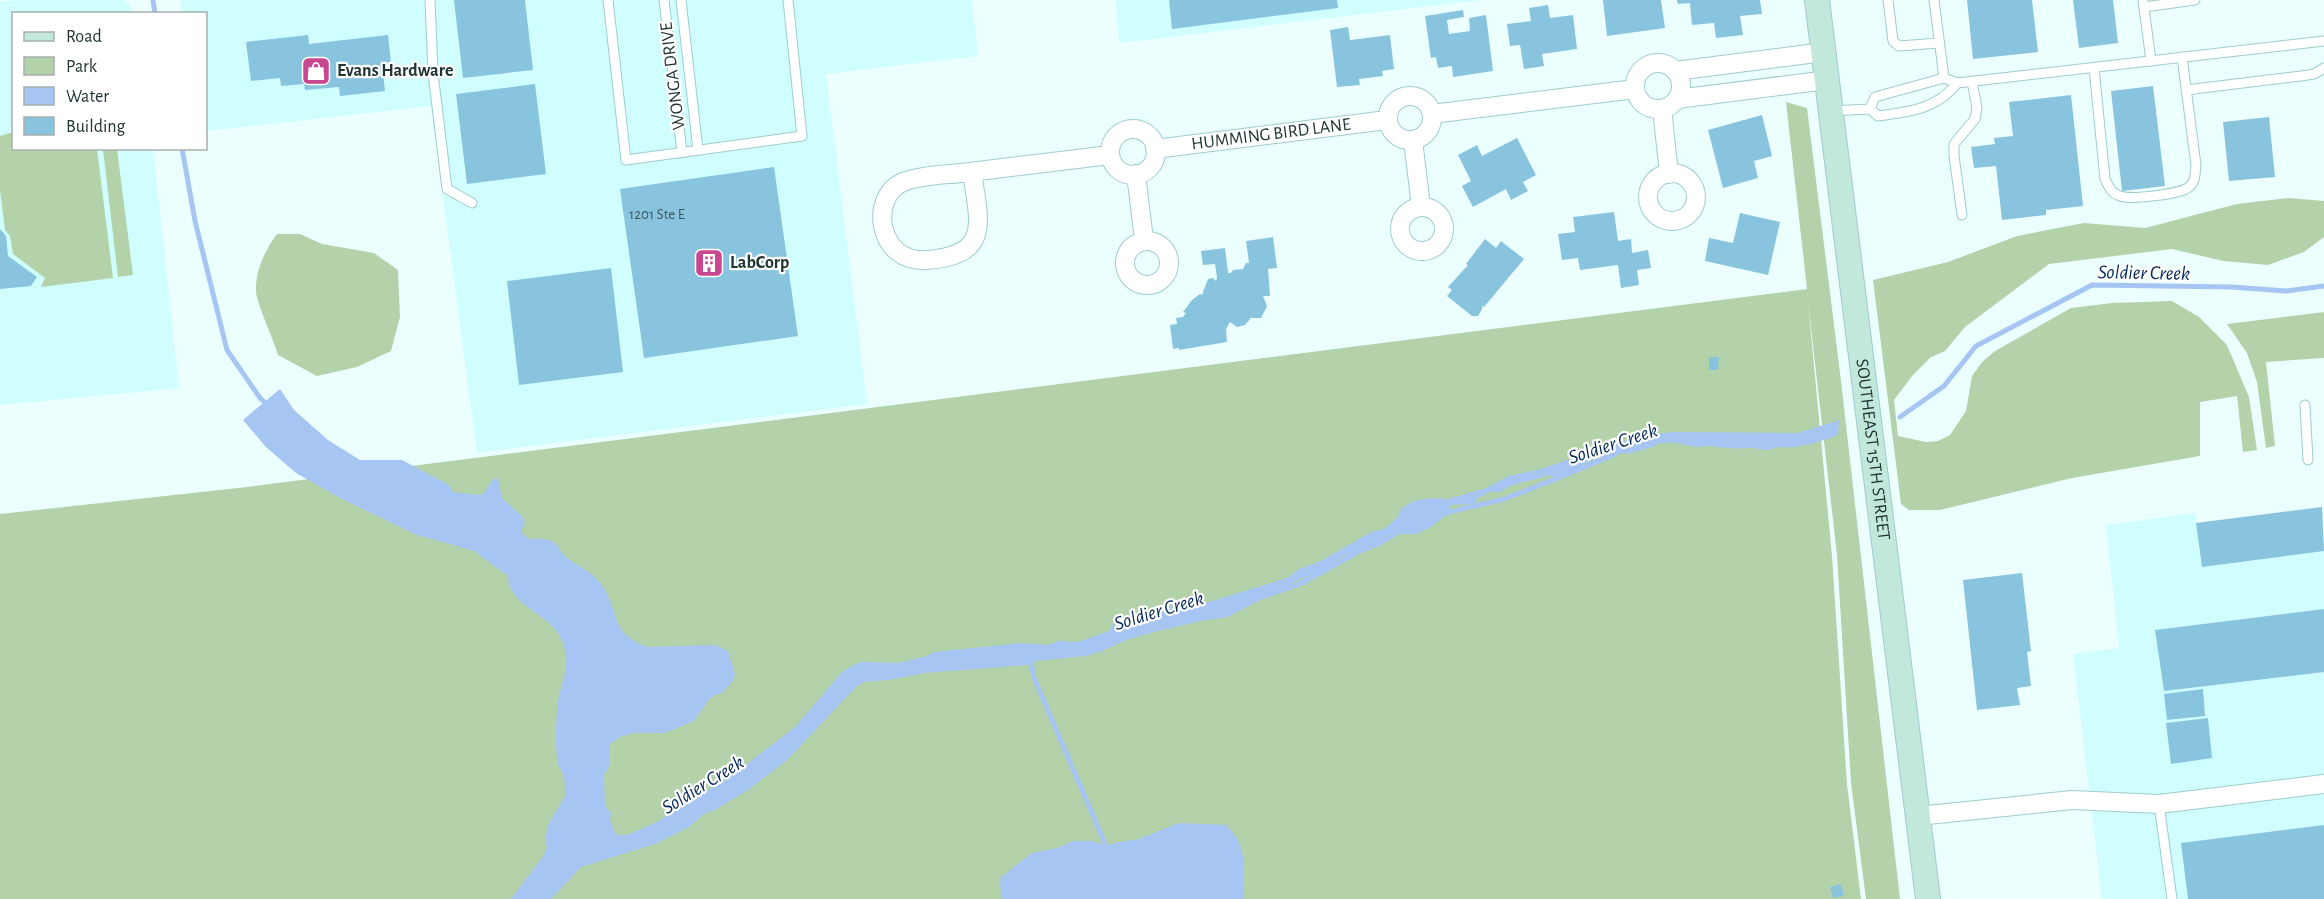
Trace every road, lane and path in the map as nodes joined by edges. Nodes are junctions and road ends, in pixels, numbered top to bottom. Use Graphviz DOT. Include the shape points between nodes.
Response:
graph roads {
  1 [pos="430,0"];
  2 [pos="608,0"];
  3 [pos="664,0"];
  4 [pos="681,0"];
  5 [pos="788,0"];
  6 [pos="1817,0"];
  7 [pos="1888,0"];
  8 [pos="1934,0"];
  9 [pos="2195,0"];
  10 [pos="2143,4"];
  11 [pos="2324,41"];
  12 [pos="1939,43"];
  13 [pos="1824,52"];
  14 [pos="2182,57"];
  15 [pos="2151,61"];
  16 [pos="1752,62"];
  17 [pos="2094,68"];
  18 [pos="2324,68"];
  19 [pos="1675,71"];
  20 [pos="1944,78"];
  21 [pos="1827,80"];
  22 [pos="1972,82"];
  23 [pos="1957,84"];
  24 [pos="1635,89"];
  25 [pos="1756,90"];
  26 [pos="2186,90"];
  27 [pos="1669,104"];
  28 [pos="1870,109"];
  29 [pos="1831,111"];
  30 [pos="1432,114"];
  31 [pos="1387,120"];
  32 [pos="1413,140"];
  33 [pos="1155,149"];
  34 [pos="698,150"];
  35 [pos="682,152"];
  36 [pos="1110,155"];
  37 [pos="972,172"];
  38 [pos="1136,174"];
  39 [pos="1670,174"];
  40 [pos="472,204"];
  41 [pos="1421,207"];
  42 [pos="1962,215"];
  43 [pos="1144,240"];
  44 [pos="2306,405"];
  45 [pos="2308,460"];
  46 [pos="2324,784"];
  47 [pos="2158,804"];
  48 [pos="1918,816"];
  49 [pos="1928,899"];
  50 [pos="2172,899"];
  1 -- 40 [label="lane" via="447,189"];
  2 -- 35 [label="lane" via="626,160"];
  3 -- 35 [label="lane, WONGA DRIVE"];
  4 -- 34 [label="lane, WONGA DRIVE"];
  5 -- 34 [label="lane" via="802,136"];
  6 -- 13 [label="main road, SOUTHEAST 15TH STREET"];
  7 -- 12 [label="lane" via="1893,41 1899,46"];
  8 -- 12 [label="lane"];
  9 -- 10 [label="lane"];
  10 -- 15 [label="lane"];
  11 -- 14 [label="lane"];
  12 -- 20 [label="lane"];
  13 -- 16 [label="street"];
  13 -- 21 [label="main road, SOUTHEAST 15TH STREET"];
  14 -- 15 [label="lane"];
  14 -- 26 [label="lane"];
  15 -- 17 [label="lane"];
  16 -- 19 [label="street"];
  16 -- 25 [label="street"];
  17 -- 22 [label="lane"];
  17 -- 26 [label="lane" via="2105,179 2110,190 2121,197 2176,192 2188,189 2195,179"];
  18 -- 26 [label="lane" via="2301,76"];
  19 -- 24 [label="street" via="1663,64 1650,64 1639,73"];
  19 -- 27 [label="street" via="1681,86"];
  20 -- 23 [label="lane"];
  20 -- 28 [label="lane" via="1875,97"];
  21 -- 25 [label="street"];
  21 -- 29 [label="main road, SOUTHEAST 15TH STREET"];
  22 -- 23 [label="lane"];
  22 -- 42 [label="lane" via="1975,119 1954,144"];
  23 -- 28 [label="lane" via="1932,104 1909,112 1878,116"];
  24 -- 27 [label="street" via="1643,104 1651,108"];
  24 -- 30 [label="street"];
  25 -- 27 [label="street"];
  27 -- 39 [label="street"];
  28 -- 29 [label="lane"];
  29 -- 48 [label="main road, SOUTHEAST 15TH STREET"];
  30 -- 31 [label="street" via="1425,101 1409,95 1393,102"];
  30 -- 32 [label="street" via="1427,132"];
  31 -- 32 [label="street" via="1398,137"];
  31 -- 33 [label="street, HUMMING BIRD LANE"];
  32 -- 41 [label="street"];
  33 -- 36 [label="street" via="1146,134 1130,129 1116,136"];
  33 -- 38 [label="street" via="1150,166"];
  34 -- 35 [label="lane"];
  36 -- 37 [label="street"];
  36 -- 38 [label="street" via="1119,170"];
  37 -- 37 [label="street" via="905,181 893,188 882,210 885,234 897,254 920,261 948,258 968,249 978,226"];
  38 -- 43 [label="street"];
  44 -- 45 [label="lane"];
  46 -- 47 [label="street"];
  47 -- 48 [label="street" via="2072,800"];
  47 -- 50 [label="lane"];
  48 -- 49 [label="main road, SOUTHEAST 15TH STREET"];
}
